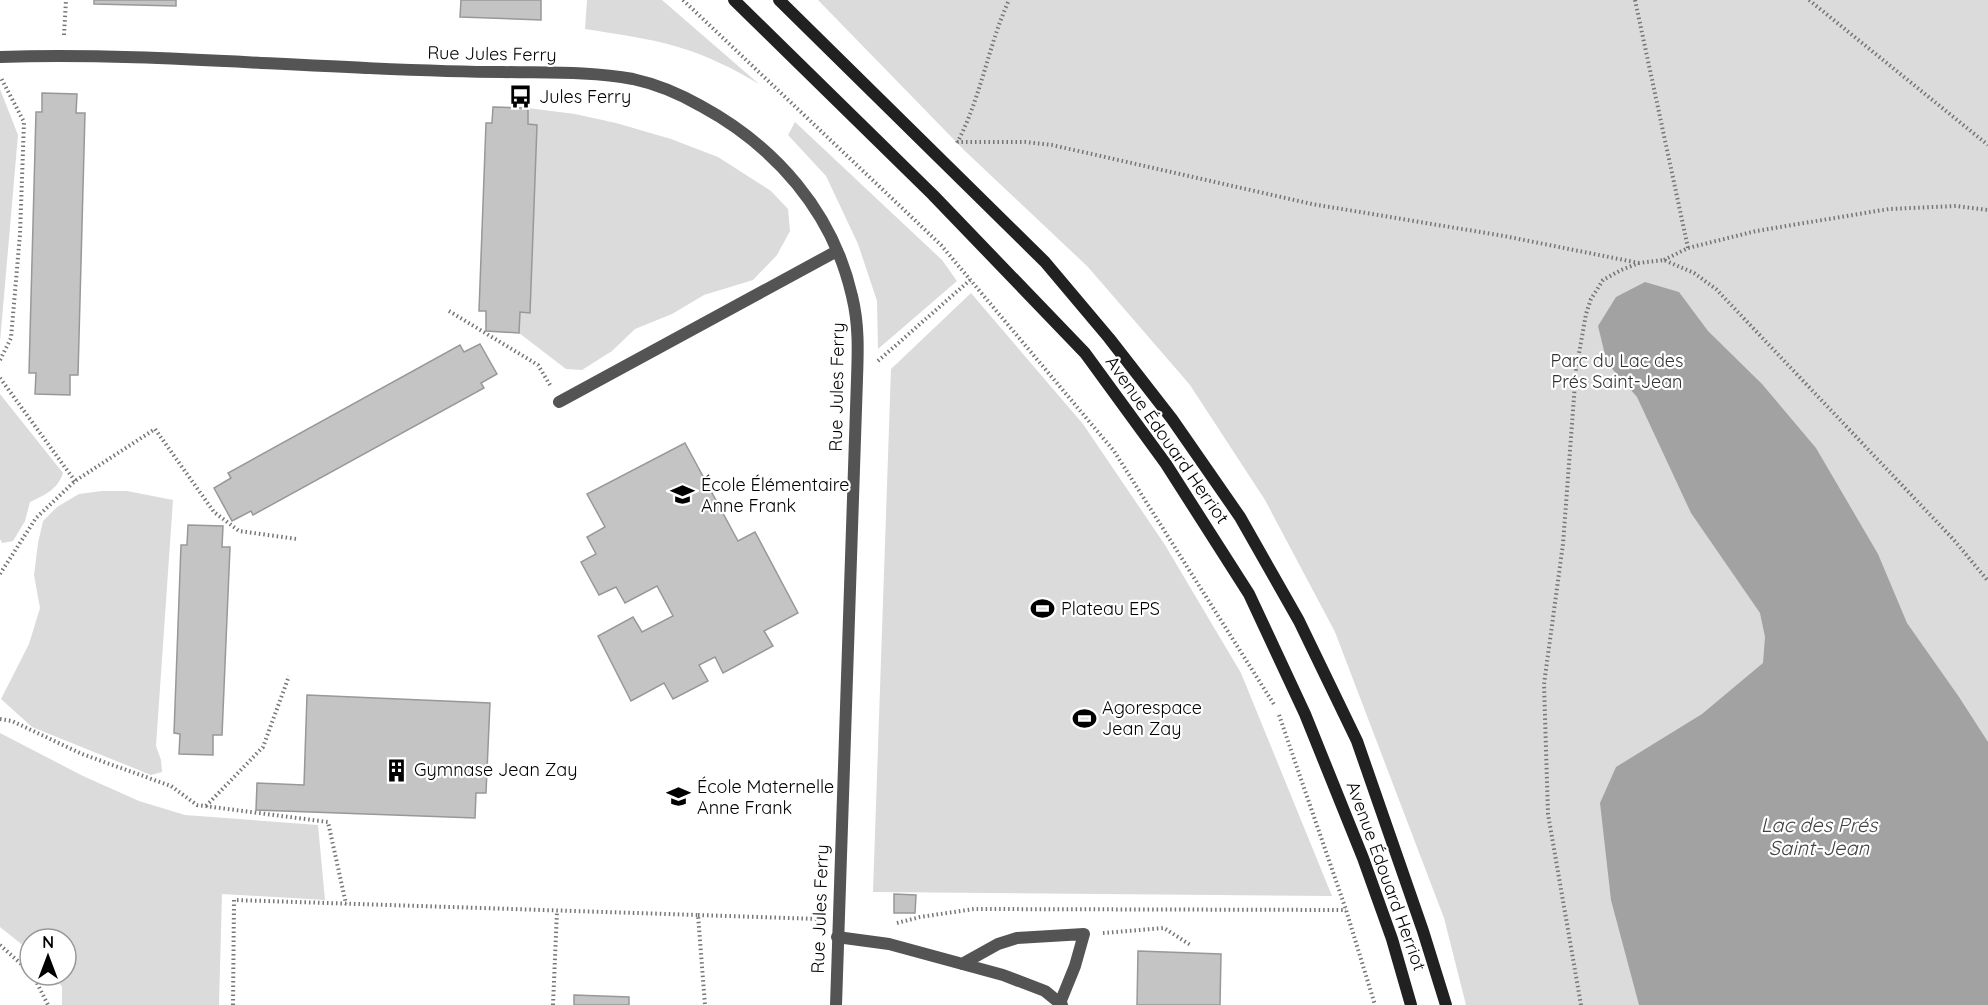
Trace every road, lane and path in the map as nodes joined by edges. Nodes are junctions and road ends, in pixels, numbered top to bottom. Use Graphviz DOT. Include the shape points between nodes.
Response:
graph roads {
  1 [pos="66,0"];
  2 [pos="683,0"];
  3 [pos="734,0"];
  4 [pos="779,0"];
  5 [pos="1009,0"];
  6 [pos="1635,0"];
  7 [pos="1809,0"];
  8 [pos="62,56"];
  9 [pos="0,57"];
  10 [pos="0,76"];
  11 [pos="957,142"];
  12 [pos="1988,145"];
  13 [pos="941,159"];
  14 [pos="1988,210"];
  15 [pos="1688,248"];
  16 [pos="837,251"];
  17 [pos="1664,260"];
  18 [pos="1639,263"];
  19 [pos="970,280"];
  20 [pos="449,311"];
  21 [pos="0,360"];
  22 [pos="0,378"];
  23 [pos="857,379"];
  24 [pos="559,402"];
  25 [pos="75,481"];
  26 [pos="297,539"];
  27 [pos="0,574"];
  28 [pos="1988,580"];
  29 [pos="289,676"];
  30 [pos="0,719"];
  31 [pos="206,806"];
  32 [pos="346,904"];
  33 [pos="557,910"];
  34 [pos="1346,910"];
  35 [pos="699,915"];
  36 [pos="838,920"];
  37 [pos="893,924"];
  38 [pos="1084,934"];
  39 [pos="837,937"];
  40 [pos="0,945"];
  41 [pos="1192,946"];
  42 [pos="18,961"];
  43 [pos="962,964"];
  44 [pos="39,987"];
  45 [pos="1061,1004"];
  46 [pos="48,1005"];
  47 [pos="232,1005"];
  48 [pos="553,1005"];
  49 [pos="705,1005"];
  50 [pos="836,1005"];
  51 [pos="1375,1005"];
  52 [pos="1411,1005"];
  53 [pos="1446,1005"];
  54 [pos="1581,1005"];
  1 -- 8 [label="path"];
  2 -- 19 [label="path" via="941,246"];
  3 -- 52 [label="main road, Avenue Édouard Herriot" via="933,195 1085,353 1166,464 1249,594 1305,714 1392,939"];
  4 -- 13 [label="main road, Avenue Édouard Herriot"];
  5 -- 11 [label="path"];
  6 -- 15 [label="path"];
  7 -- 12 [label="path"];
  8 -- 9 [label="street, Rue Jules Ferry"];
  8 -- 16 [label="street, Rue Jules Ferry" via="579,73 634,79 680,94 759,145 800,185"];
  10 -- 21 [label="path" via="24,122 11,338"];
  11 -- 13 [label="path"];
  11 -- 18 [label="path" via="1052,145 1312,204"];
  13 -- 53 [label="main road, Avenue Édouard Herriot" via="1045,262 1109,338 1172,419 1240,517 1299,621 1357,741"];
  14 -- 15 [label="path" via="1956,206 1889,209 1789,225"];
  15 -- 17 [label="path"];
  16 -- 23 [label="street, Rue Jules Ferry" via="857,322"];
  16 -- 24 [label="street"];
  17 -- 18 [label="path"];
  17 -- 28 [label="path" via="1694,273 1716,290"];
  18 -- 54 [label="path" via="1603,280 1586,314 1576,370 1563,544 1544,684 1548,814"];
  19 -- 23 [label="path"];
  19 -- 34 [label="path" via="1114,451 1277,709"];
  20 -- 24 [label="path" via="538,365"];
  22 -- 25 [label="path"];
  23 -- 36 [label="street, Rue Jules Ferry"];
  25 -- 26 [label="path" via="155,429 214,512 239,531"];
  25 -- 27 [label="path" via="36,518"];
  29 -- 31 [label="path" via="263,747"];
  30 -- 31 [label="path" via="171,786 197,806"];
  31 -- 32 [label="path" via="328,822"];
  32 -- 33 [label="path"];
  32 -- 47 [label="path" via="234,900"];
  33 -- 35 [label="path"];
  33 -- 48 [label="path"];
  34 -- 37 [label="path" via="974,909"];
  34 -- 51 [label="path"];
  35 -- 36 [label="path"];
  35 -- 49 [label="path"];
  36 -- 39 [label="street, Rue Jules Ferry"];
  38 -- 41 [label="path" via="1164,928"];
  38 -- 43 [label="street" via="1017,938"];
  38 -- 45 [label="street"];
  39 -- 43 [label="street" via="889,944"];
  39 -- 50 [label="street, Rue Jules Ferry"];
  40 -- 42 [label="path"];
  43 -- 45 [label="street" via="1045,991"];
  44 -- 46 [label="path"];
}
